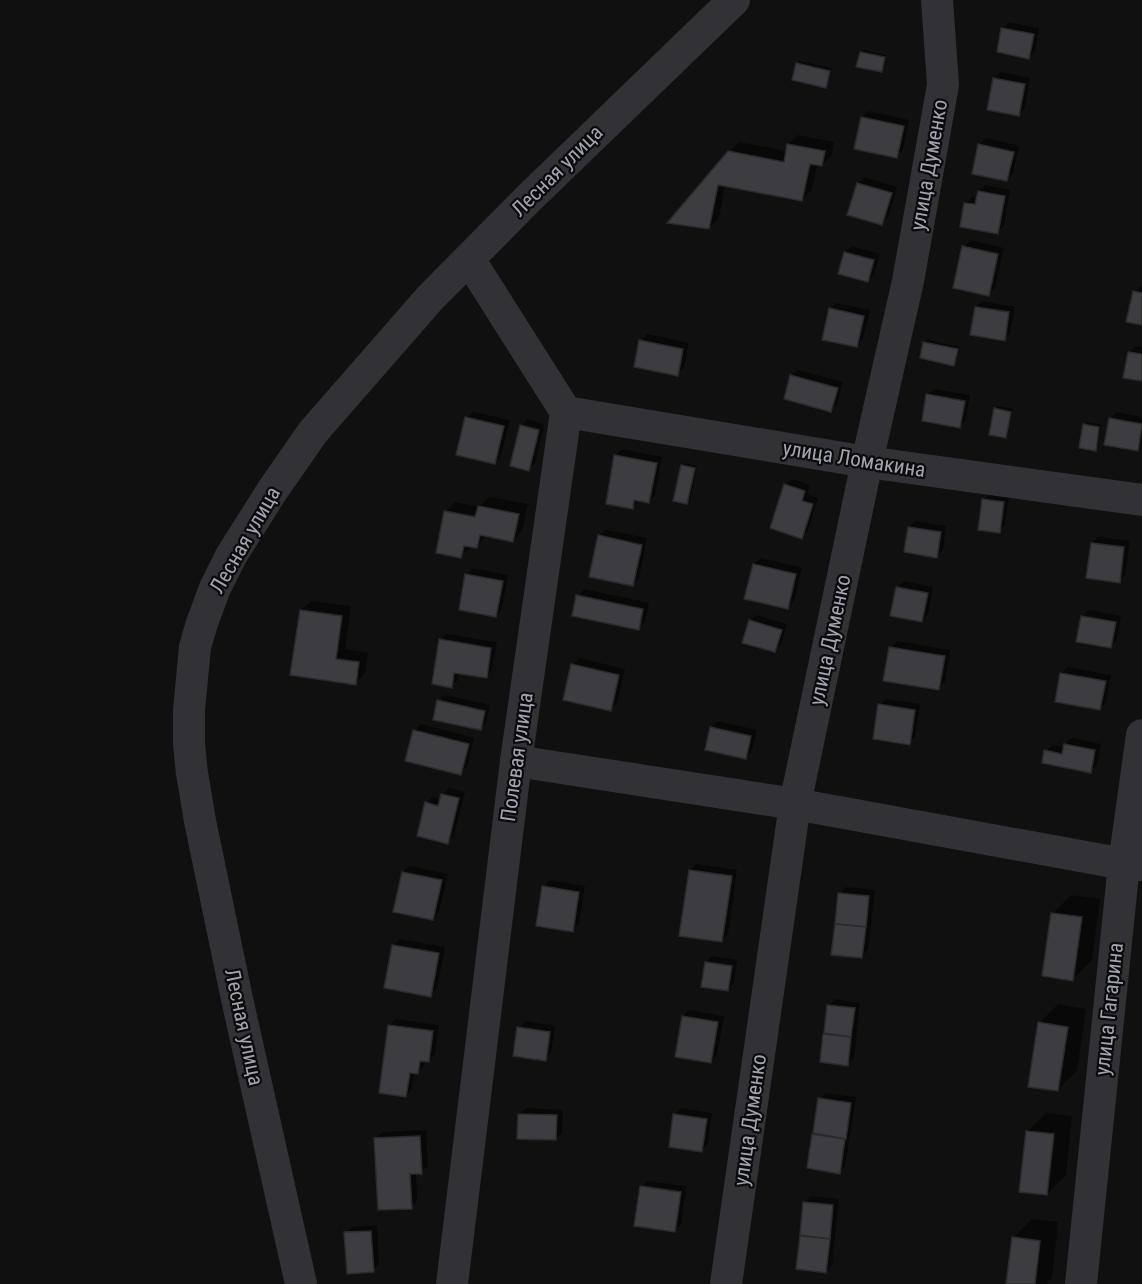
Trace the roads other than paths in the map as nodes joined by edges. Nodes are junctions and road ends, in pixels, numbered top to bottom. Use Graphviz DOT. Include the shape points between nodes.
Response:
graph roads {
  1 [pos="734,0"];
  2 [pos="938,0"];
  3 [pos="469,259"];
  4 [pos="566,412"];
  5 [pos="867,462"];
  6 [pos="1142,500"];
  7 [pos="1142,735"];
  8 [pos="516,761"];
  9 [pos="795,804"];
  10 [pos="1133,865"];
  11 [pos="301,1284"];
  12 [pos="452,1284"];
  13 [pos="726,1284"];
  14 [pos="1081,1284"];
  1 -- 3 [label="street, Лесная улица"];
  2 -- 5 [label="street, улица Думенко" via="943,85 908,281"];
  3 -- 4 [label="street"];
  3 -- 11 [label="street, Лесная улица" via="430,297 313,432 231,556 195,647 189,710 192,773"];
  4 -- 5 [label="street, улица Ломакина"];
  4 -- 8 [label="street, Полевая улица"];
  5 -- 6 [label="street, улица Ломакина"];
  5 -- 9 [label="street, улица Думенко"];
  7 -- 10 [label="street, улица Гагарина"];
  8 -- 9 [label="street"];
  8 -- 12 [label="street, Полевая улица"];
  9 -- 10 [label="street"];
  9 -- 13 [label="street, улица Думенко"];
  10 -- 14 [label="street, улица Гагарина"];
}
